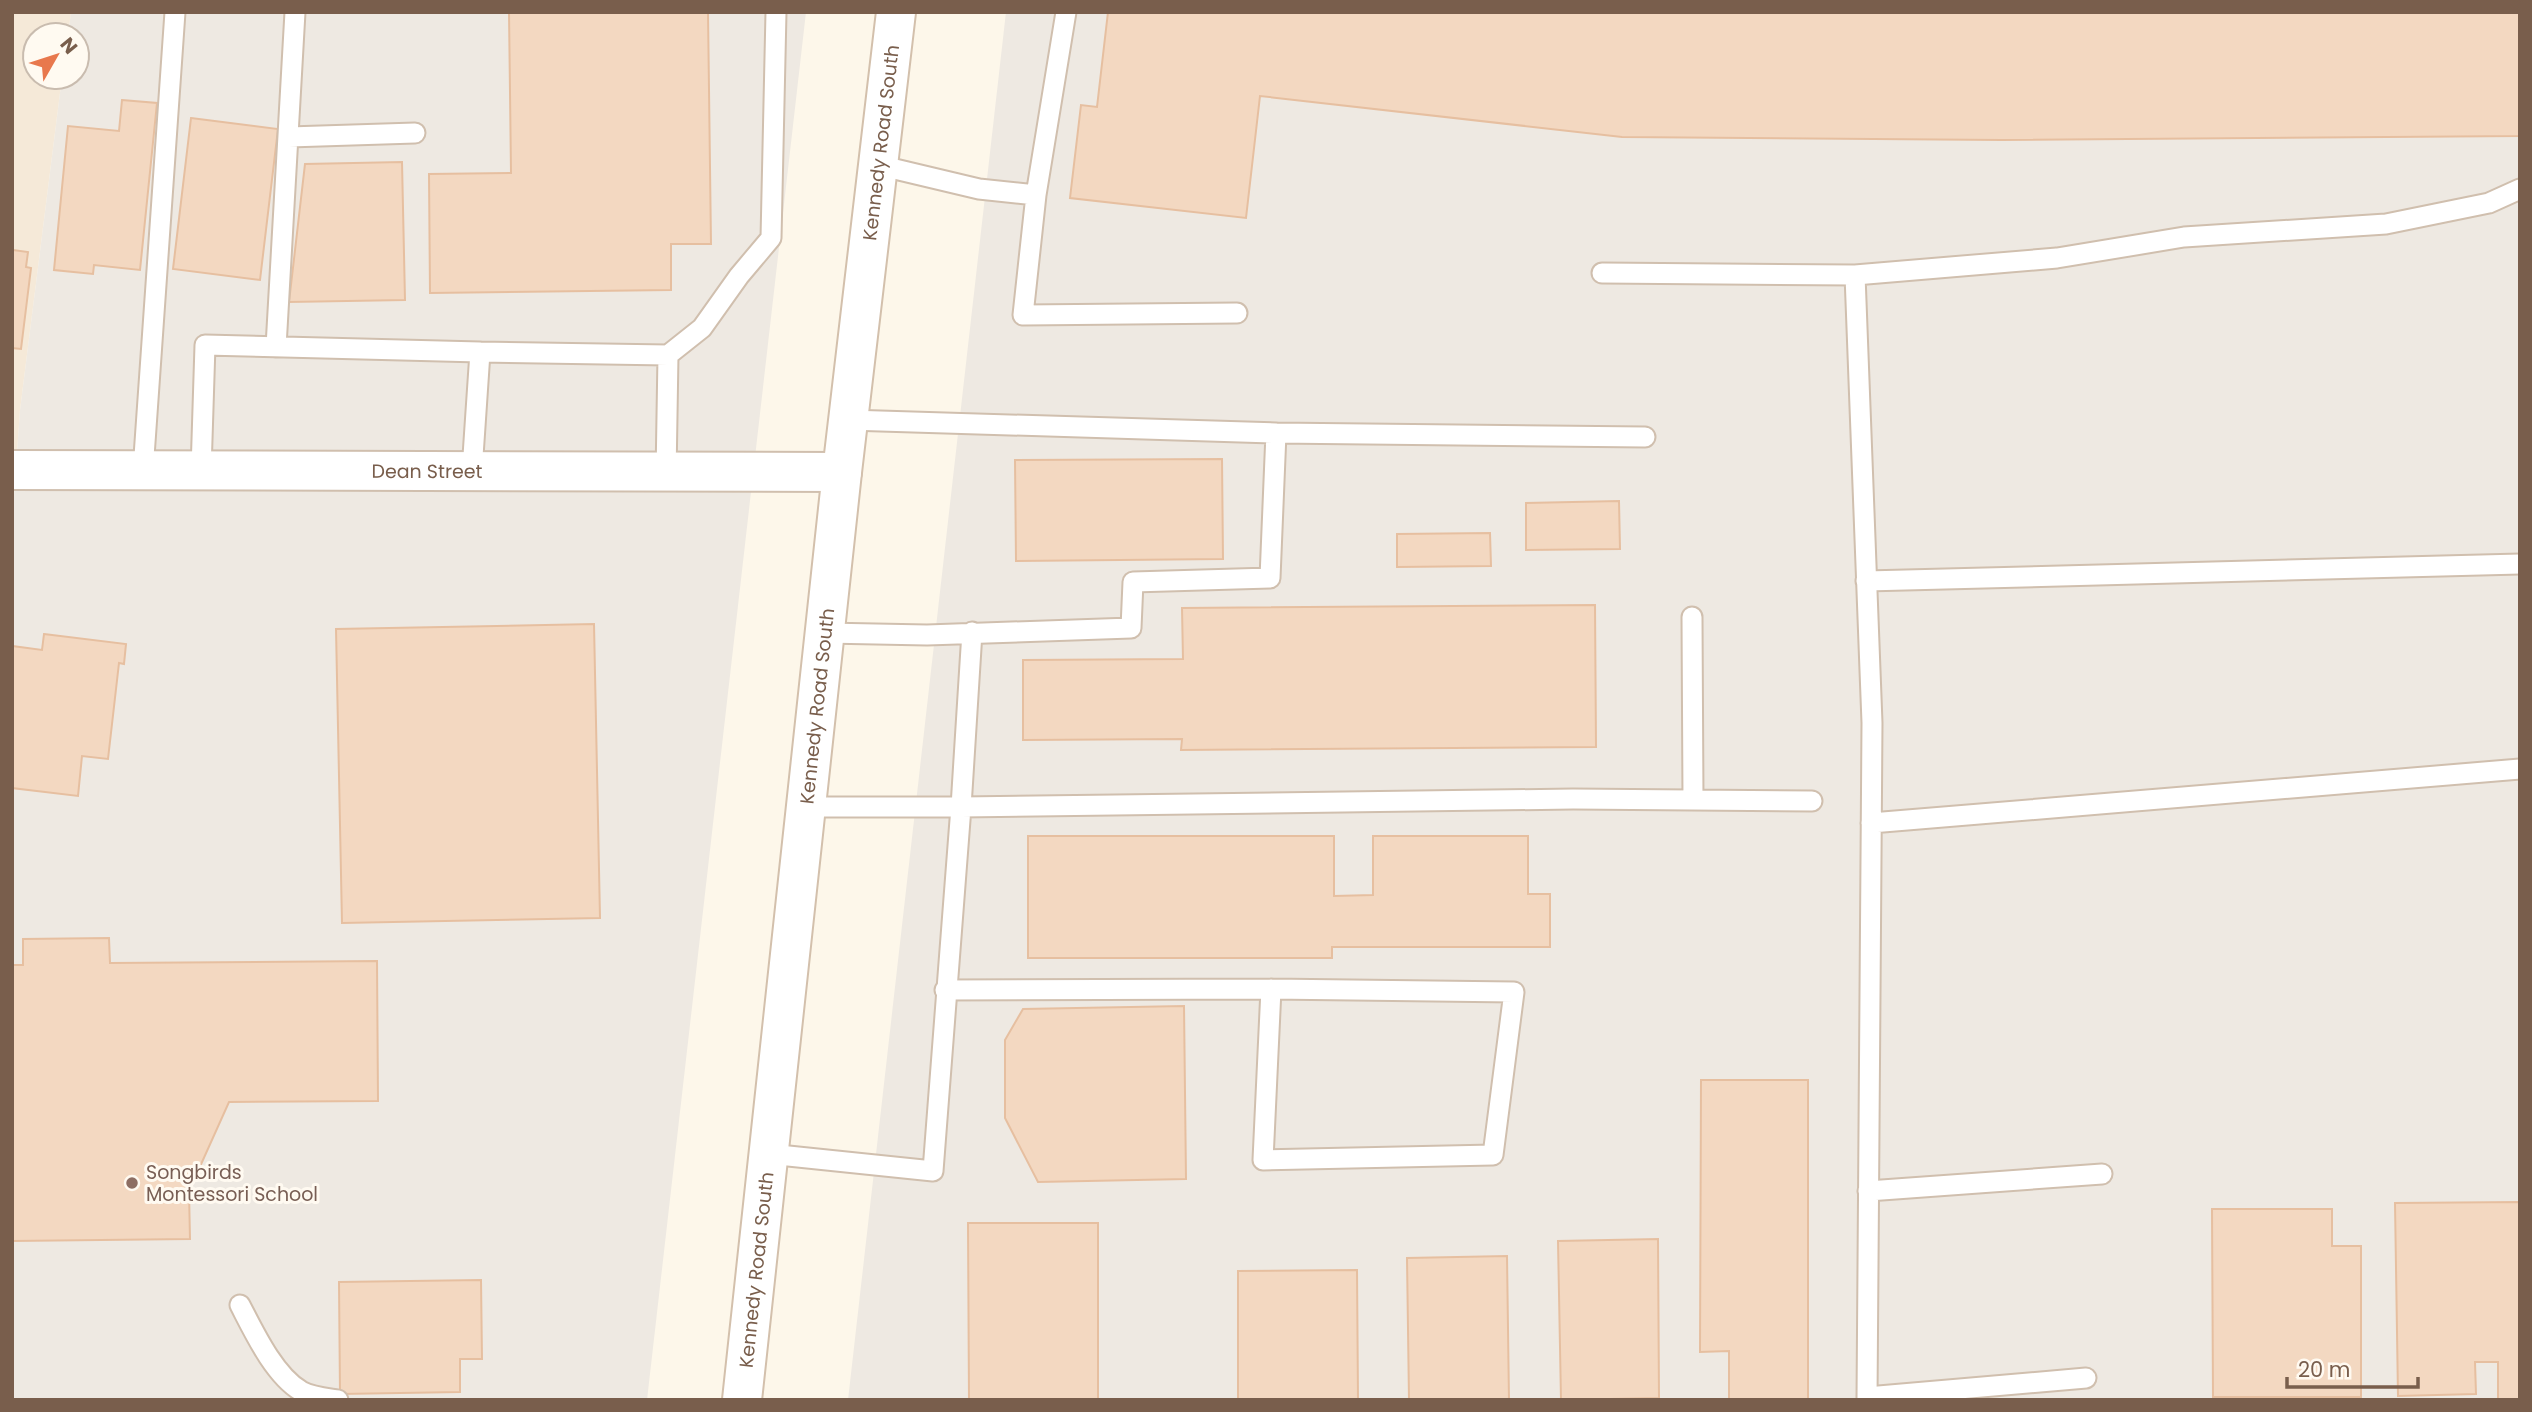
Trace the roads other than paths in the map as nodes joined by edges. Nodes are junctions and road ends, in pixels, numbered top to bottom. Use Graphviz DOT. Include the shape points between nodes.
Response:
graph roads {
  1 [pos="175,12"];
  2 [pos="295,12"];
  3 [pos="776,12"];
  4 [pos="895,12"];
  5 [pos="1066,12"];
  6 [pos="415,133"];
  7 [pos="289,137"];
  8 [pos="878,165"];
  9 [pos="2520,189"];
  10 [pos="1036,195"];
  11 [pos="1602,273"];
  12 [pos="1855,275"];
  13 [pos="1237,313"];
  14 [pos="276,347"];
  15 [pos="480,352"];
  16 [pos="668,355"];
  17 [pos="848,420"];
  18 [pos="1276,433"];
  19 [pos="1645,437"];
  20 [pos="12,470"];
  21 [pos="143,471"];
  22 [pos="201,471"];
  23 [pos="472,471"];
  24 [pos="842,472"];
  25 [pos="666,475"];
  26 [pos="2520,564"];
  27 [pos="1866,582"];
  28 [pos="1692,617"];
  29 [pos="972,632"];
  30 [pos="825,633"];
  31 [pos="2520,769"];
  32 [pos="1693,800"];
  33 [pos="1812,801"];
  34 [pos="807,807"];
  35 [pos="961,807"];
  36 [pos="1871,822"];
  37 [pos="1271,989"];
  38 [pos="946,990"];
  39 [pos="769,1154"];
  40 [pos="2102,1174"];
  41 [pos="1868,1191"];
  42 [pos="240,1306"];
  43 [pos="2086,1378"];
  44 [pos="1867,1399"];
  45 [pos="338,1400"];
  46 [pos="742,1400"];
  1 -- 21 [label="lane"];
  2 -- 7 [label="lane"];
  3 -- 16 [label="lane" via="771,238 702,328"];
  4 -- 8 [label="main road, Kennedy Road South"];
  5 -- 10 [label="lane"];
  6 -- 7 [label="lane"];
  7 -- 14 [label="lane"];
  8 -- 10 [label="lane" via="979,189"];
  8 -- 17 [label="main road, Kennedy Road South"];
  9 -- 12 [label="lane" via="2489,203 2386,224 2184,237 2057,258"];
  10 -- 13 [label="lane" via="1023,315"];
  11 -- 12 [label="lane"];
  12 -- 27 [label="lane"];
  14 -- 15 [label="lane"];
  14 -- 22 [label="lane" via="205,345"];
  15 -- 16 [label="lane"];
  15 -- 23 [label="lane"];
  16 -- 25 [label="lane"];
  17 -- 18 [label="lane"];
  17 -- 24 [label="main road, Kennedy Road South"];
  18 -- 19 [label="lane"];
  18 -- 29 [label="lane" via="1270,578 1133,582 1131,628"];
  20 -- 21 [label="main road, Dean Street"];
  21 -- 22 [label="main road, Dean Street"];
  22 -- 23 [label="main road, Dean Street"];
  23 -- 25 [label="main road, Dean Street"];
  24 -- 25 [label="main road, Dean Street"];
  24 -- 30 [label="main road, Kennedy Road South"];
  26 -- 27 [label="lane"];
  27 -- 36 [label="lane"];
  28 -- 32 [label="lane"];
  29 -- 30 [label="lane"];
  29 -- 35 [label="lane"];
  30 -- 34 [label="main road, Kennedy Road South"];
  31 -- 36 [label="lane"];
  32 -- 33 [label="lane"];
  32 -- 35 [label="lane"];
  34 -- 35 [label="lane"];
  34 -- 39 [label="main road, Kennedy Road South"];
  35 -- 38 [label="lane"];
  36 -- 41 [label="lane"];
  37 -- 37 [label="lane" via="1514,992 1493,1155 1263,1160"];
  37 -- 38 [label="lane"];
  38 -- 39 [label="lane" via="933,1171"];
  39 -- 46 [label="main road, Kennedy Road South"];
  40 -- 41 [label="lane"];
  41 -- 44 [label="lane"];
  42 -- 45 [label="lane" via="272,1363 299,1390"];
  43 -- 44 [label="lane"];
}
